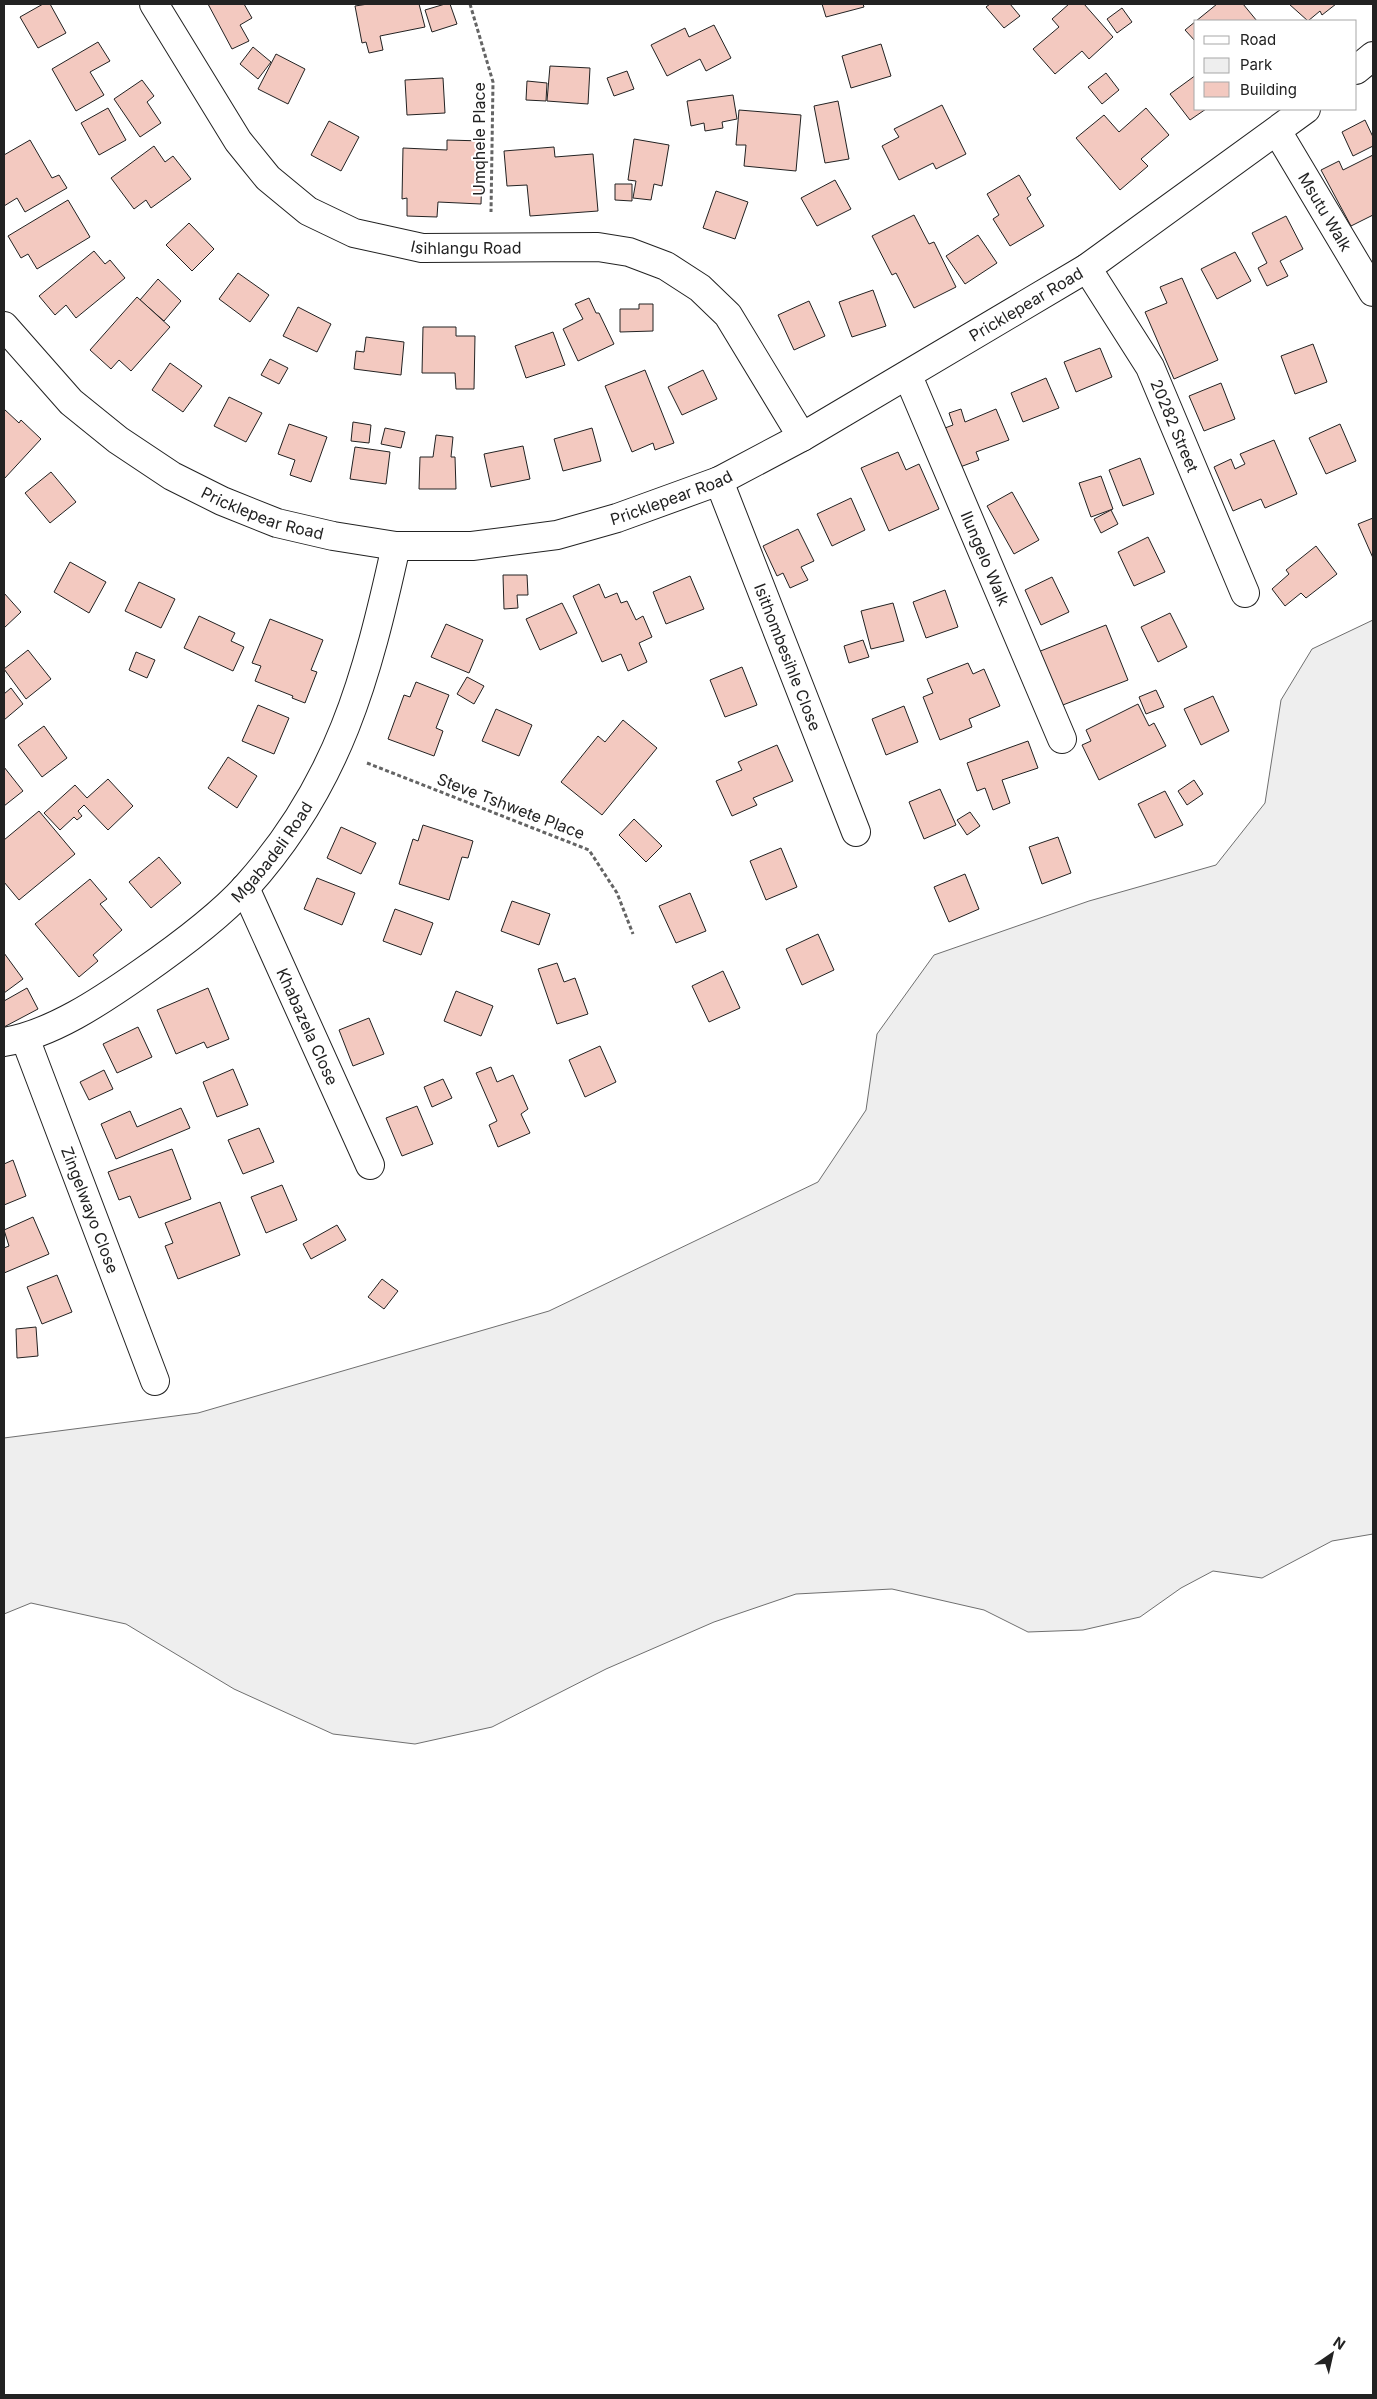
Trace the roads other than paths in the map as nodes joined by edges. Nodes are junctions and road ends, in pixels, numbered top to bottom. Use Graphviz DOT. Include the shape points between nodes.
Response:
graph roads {
  1 [pos="154,4"];
  2 [pos="1373,56"];
  3 [pos="1357,69"];
  4 [pos="1305,110"];
  5 [pos="1277,131"];
  6 [pos="1087,268"];
  7 [pos="1373,292"];
  8 [pos="4,326"];
  9 [pos="908,376"];
  10 [pos="802,437"];
  11 [pos="719,481"];
  12 [pos="396,546"];
  13 [pos="1245,593"];
  14 [pos="1062,739"];
  15 [pos="856,832"];
  16 [pos="245,888"];
  17 [pos="14,1040"];
  18 [pos="370,1165"];
  19 [pos="155,1381"];
  1 -- 10 [label="street, Isihlangu Road" via="238,141 268,178 308,211 354,233 422,248 598,247 629,252 666,266 700,288 728,315"];
  2 -- 3 [label="street"];
  4 -- 5 [label="street, Pricklepear Road"];
  5 -- 6 [label="street, Pricklepear Road"];
  5 -- 7 [label="street, Msutu Walk"];
  6 -- 9 [label="street, Pricklepear Road"];
  6 -- 13 [label="street, 20282 Street" via="1150,367"];
  8 -- 12 [label="street, Pricklepear Road" via="70,402 118,440 172,476 277,523"];
  9 -- 10 [label="street, Pricklepear Road"];
  9 -- 14 [label="street, Ilungelo Walk"];
  10 -- 11 [label="street, Pricklepear Road"];
  11 -- 12 [label="street, Pricklepear Road" via="617,518 556,535 472,546"];
  11 -- 15 [label="street, Isithombesihle Close"];
  12 -- 16 [label="street, Mgabadeli Road" via="363,681 336,750 317,789 289,832"];
  16 -- 17 [label="street, Mgabadeli Road" via="198,929 102,1000"];
  16 -- 18 [label="street, Khabazela Close"];
  17 -- 19 [label="street, Zingelwayo Close"];
}
